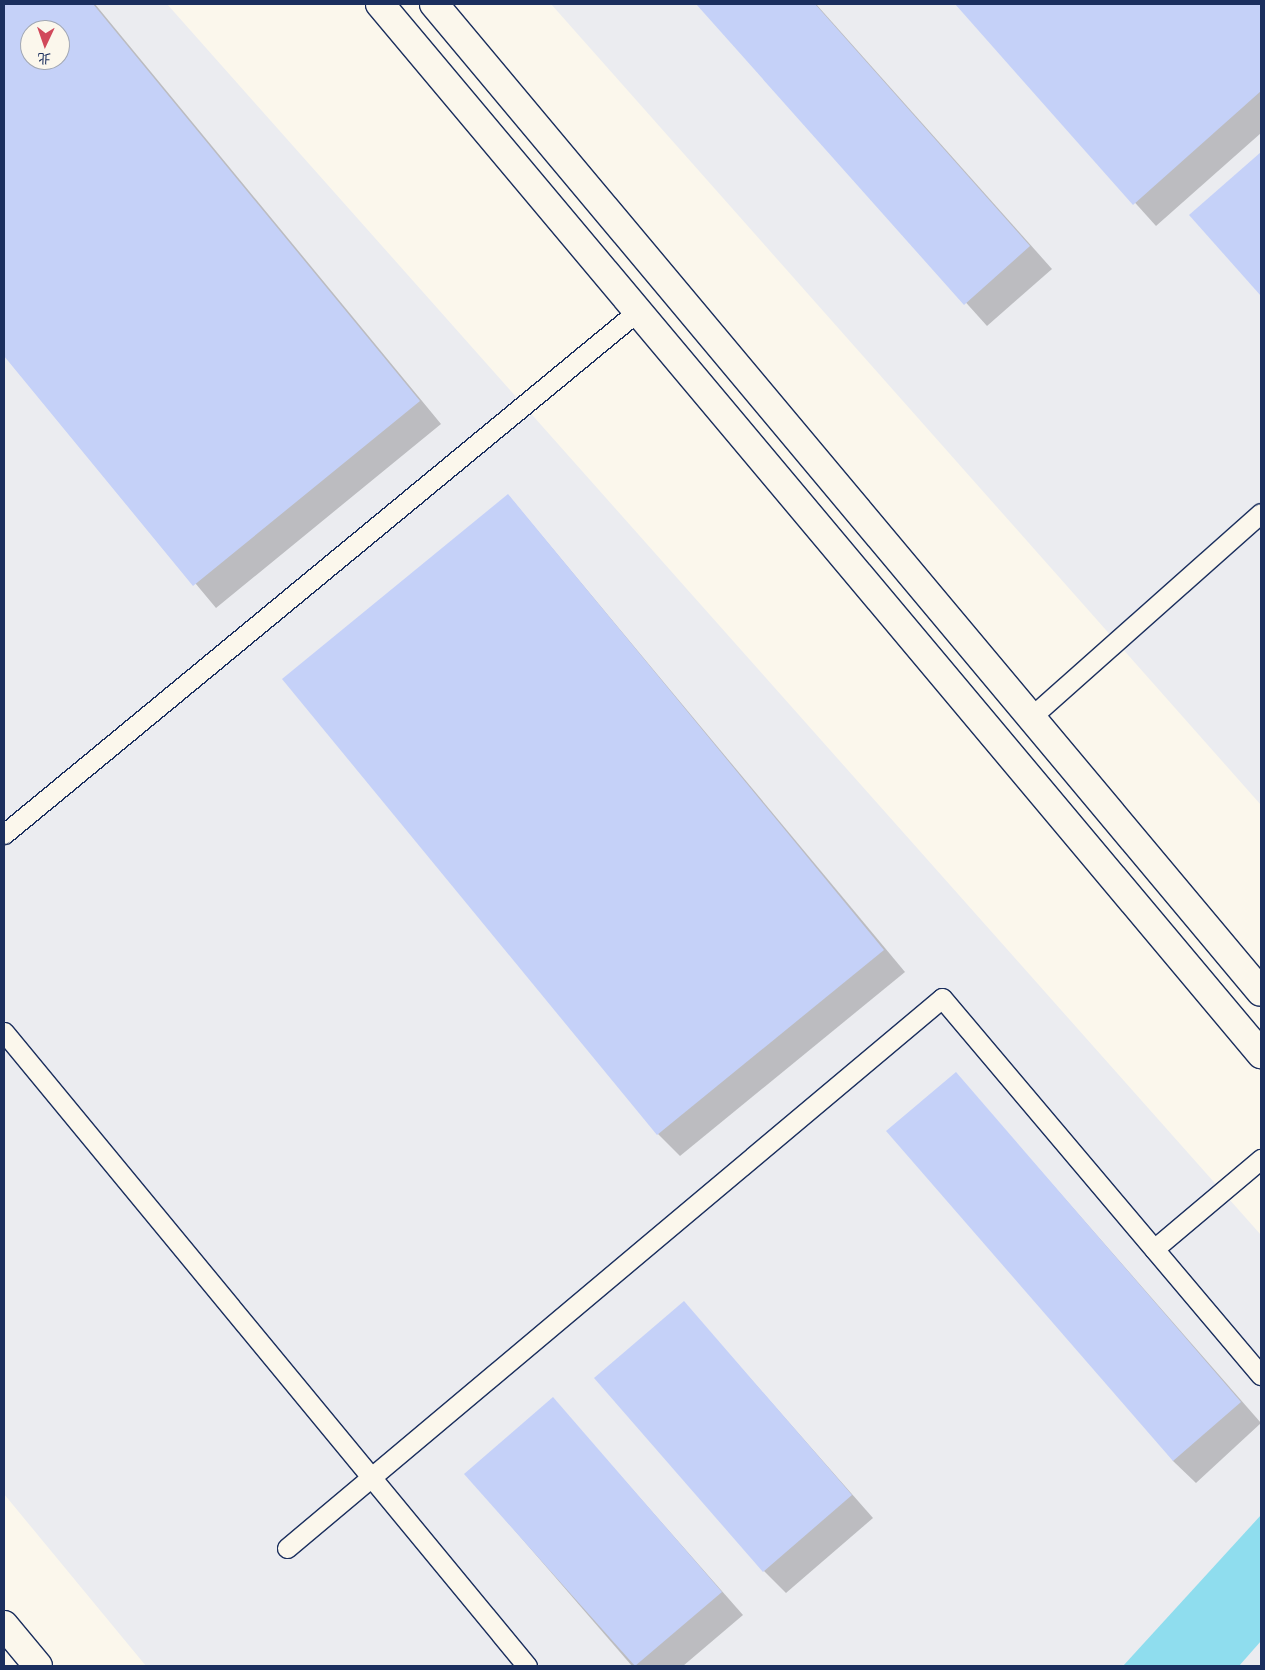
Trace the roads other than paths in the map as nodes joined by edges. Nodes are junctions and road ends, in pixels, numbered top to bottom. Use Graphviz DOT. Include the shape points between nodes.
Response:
graph roads {
  1 [pos="380,4"];
  2 [pos="434,4"];
  3 [pos="639,310"];
  4 [pos="1261,514"];
  5 [pos="1032,717"];
  6 [pos="4,834"];
  7 [pos="1261,992"];
  8 [pos="4,1032"];
  9 [pos="1261,1054"];
  10 [pos="1261,1159"];
  11 [pos="1154,1249"];
  12 [pos="1261,1375"];
  13 [pos="371,1477"];
  14 [pos="287,1548"];
  15 [pos="4,1625"];
  16 [pos="38,1666"];
  17 [pos="527,1666"];
  1 -- 3 [label="main road"];
  2 -- 5 [label="main road"];
  3 -- 6 [label="lane"];
  3 -- 9 [label="main road"];
  4 -- 5 [label="lane"];
  5 -- 7 [label="main road"];
  8 -- 13 [label="lane"];
  10 -- 11 [label="lane"];
  11 -- 12 [label="lane"];
  11 -- 13 [label="lane" via="942,998"];
  13 -- 14 [label="lane"];
  13 -- 17 [label="lane"];
  15 -- 16 [label="main road"];
}
